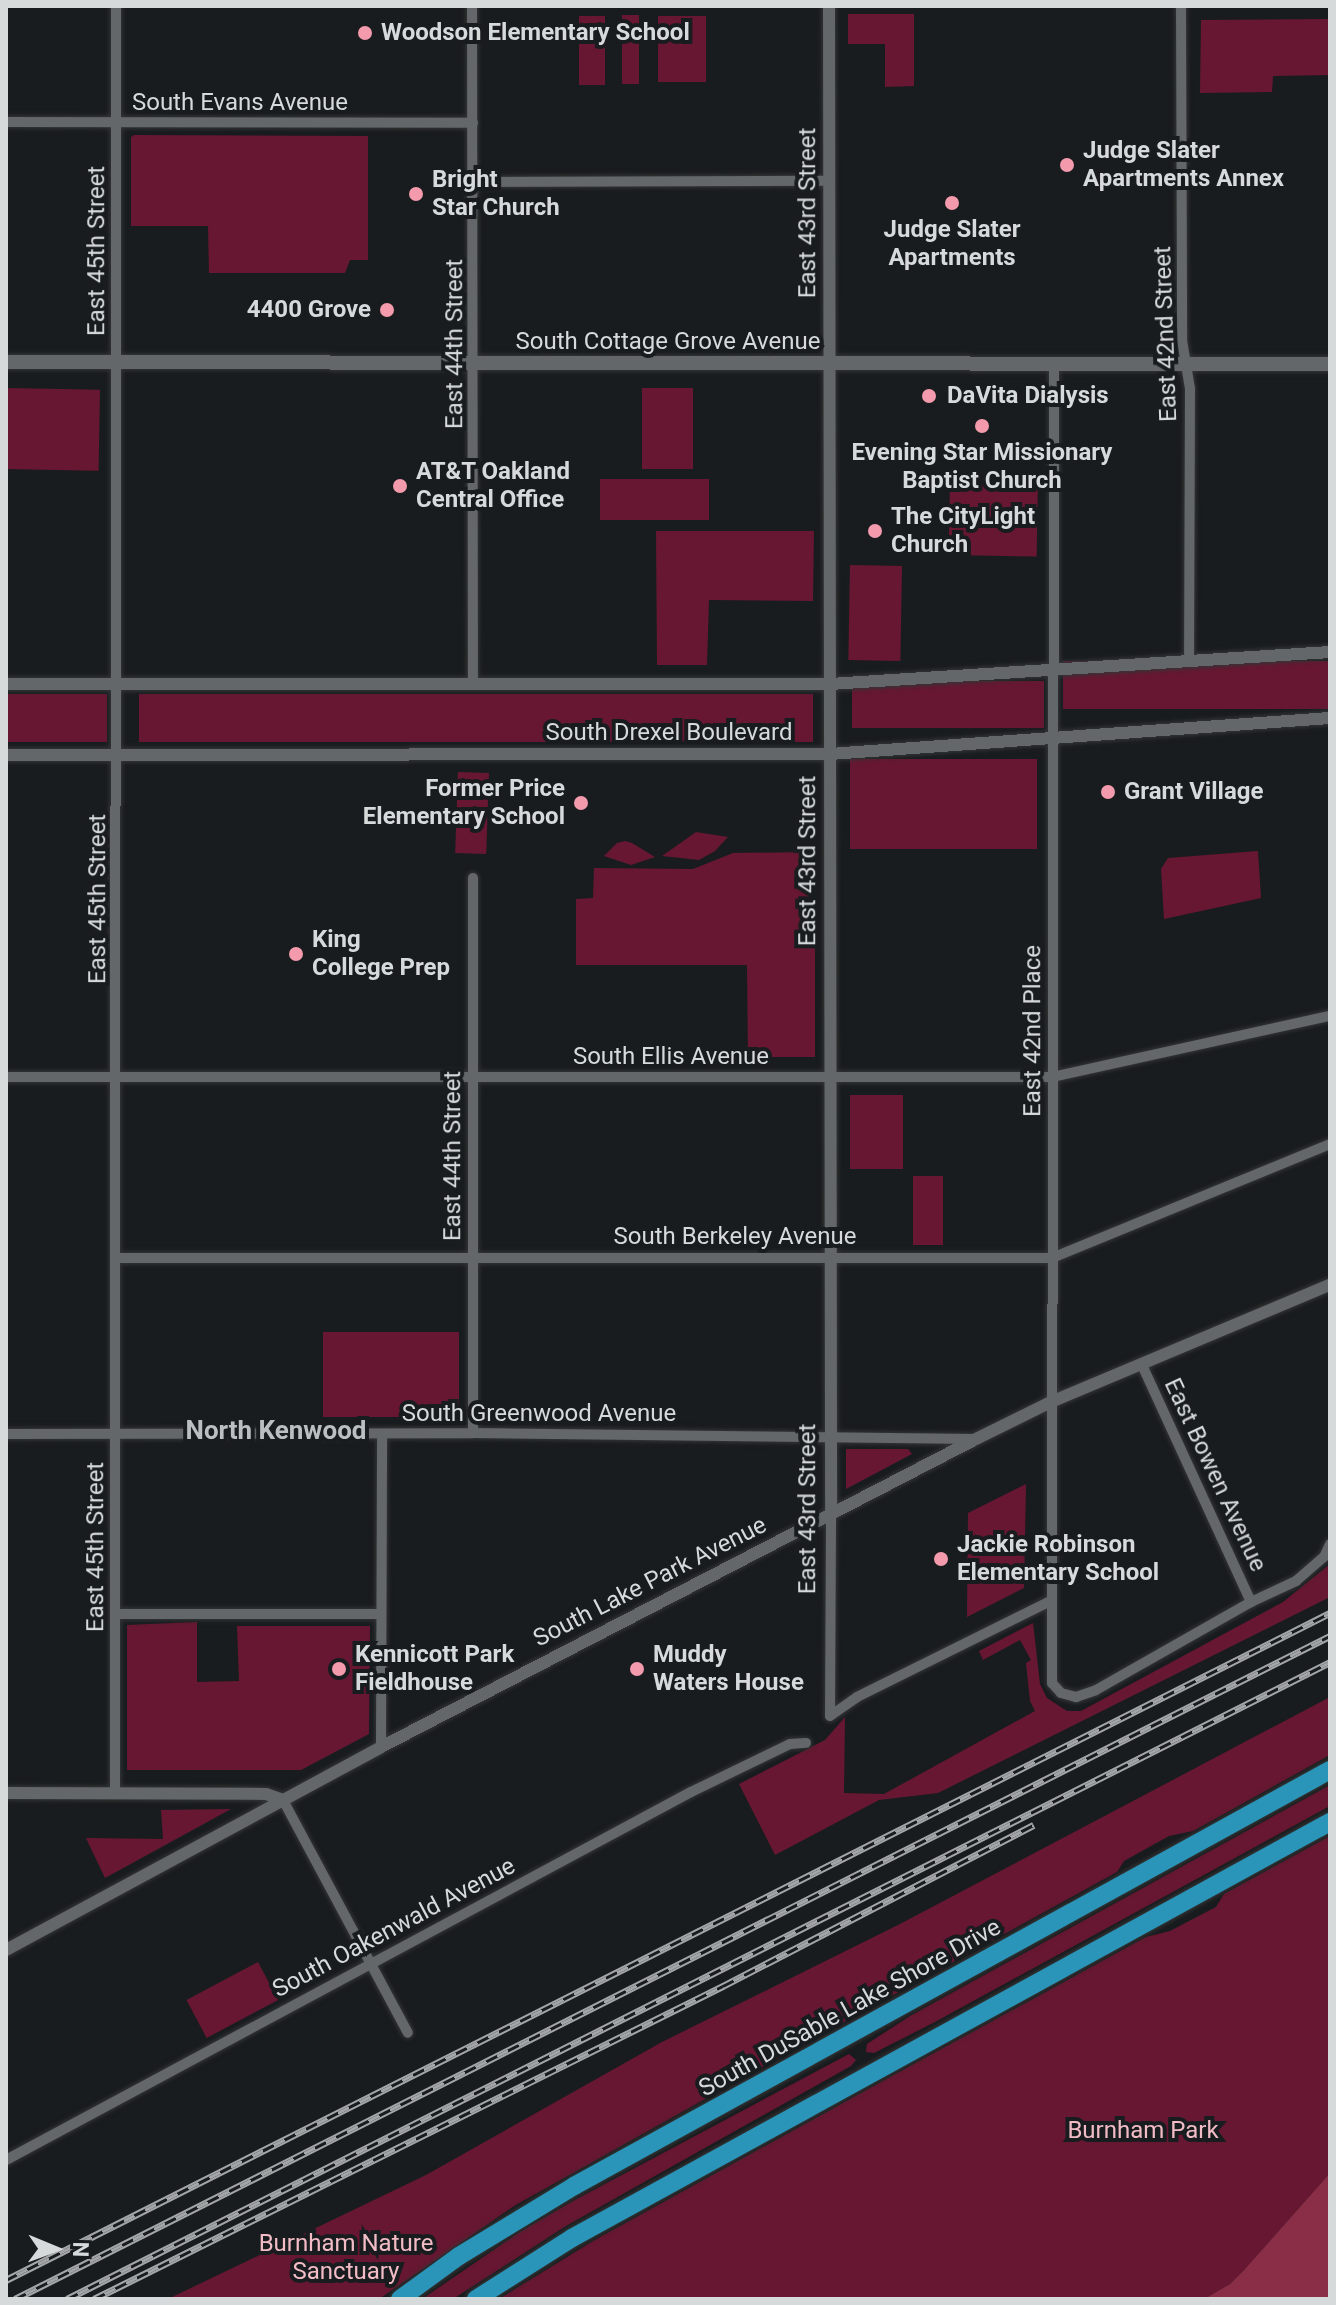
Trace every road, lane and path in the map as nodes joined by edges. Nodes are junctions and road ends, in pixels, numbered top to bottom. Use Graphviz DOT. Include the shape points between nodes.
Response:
graph roads {
  1 [pos="116,6"];
  2 [pos="472,6"];
  3 [pos="829,6"];
  4 [pos="1181,6"];
  5 [pos="6,122"];
  6 [pos="116,122"];
  7 [pos="473,123"];
  8 [pos="829,181"];
  9 [pos="474,182"];
  10 [pos="6,362"];
  11 [pos="117,363"];
  12 [pos="475,364"];
  13 [pos="830,364"];
  14 [pos="1054,364"];
  15 [pos="1186,364"];
  16 [pos="1330,364"];
  17 [pos="1330,652"];
  18 [pos="1189,661"];
  19 [pos="1053,669"];
  20 [pos="473,683"];
  21 [pos="6,684"];
  22 [pos="830,684"];
  23 [pos="118,685"];
  24 [pos="1330,718"];
  25 [pos="1053,739"];
  26 [pos="830,754"];
  27 [pos="6,755"];
  28 [pos="118,756"];
  29 [pos="473,878"];
  30 [pos="1330,1016"];
  31 [pos="6,1077"];
  32 [pos="117,1077"];
  33 [pos="473,1077"];
  34 [pos="831,1077"];
  35 [pos="1052,1077"];
  36 [pos="1330,1144"];
  37 [pos="473,1256"];
  38 [pos="831,1257"];
  39 [pos="117,1258"];
  40 [pos="1052,1258"];
  41 [pos="1330,1285"];
  42 [pos="1142,1365"];
  43 [pos="1051,1402"];
  44 [pos="473,1433"];
  45 [pos="6,1434"];
  46 [pos="382,1434"];
  47 [pos="116,1435"];
  48 [pos="831,1435"];
  49 [pos="976,1439"];
  50 [pos="831,1514"];
  51 [pos="1330,1544"];
  52 [pos="1050,1601"];
  53 [pos="1251,1602"];
  54 [pos="116,1614"];
  55 [pos="381,1614"];
  56 [pos="806,1743"];
  57 [pos="381,1747"];
  58 [pos="1330,1770"];
  59 [pos="6,1793"];
  60 [pos="115,1793"];
  61 [pos="283,1800"];
  62 [pos="1330,1822"];
  63 [pos="6,1950"];
  64 [pos="370,1963"];
  65 [pos="408,2033"];
  66 [pos="6,2160"];
  67 [pos="400,2299"];
  68 [pos="476,2299"];
  1 -- 6 [label="street, East 45th Street"];
  2 -- 7 [label="street, East 44th Street"];
  3 -- 8 [label="street, East 43rd Street"];
  4 -- 15 [label="street, East 42nd Street"];
  5 -- 6 [label="street, South Evans Avenue"];
  6 -- 7 [label="street, South Evans Avenue"];
  6 -- 11 [label="street, East 45th Street"];
  7 -- 9 [label="street, East 44th Street"];
  8 -- 9 [label="street"];
  8 -- 13 [label="street, East 43rd Street"];
  9 -- 12 [label="street, East 44th Street"];
  10 -- 11 [label="main road, South Cottage Grove Avenue"];
  11 -- 12 [label="main road, South Cottage Grove Avenue"];
  11 -- 23 [label="street, East 45th Street"];
  12 -- 13 [label="main road, South Cottage Grove Avenue"];
  12 -- 20 [label="street, East 44th Street"];
  13 -- 14 [label="main road, South Cottage Grove Avenue"];
  13 -- 22 [label="street, East 43rd Street"];
  14 -- 15 [label="main road, South Cottage Grove Avenue"];
  14 -- 19 [label="street, East 42nd Place"];
  15 -- 16 [label="main road, South Cottage Grove Avenue"];
  15 -- 18 [label="street, East 42nd Street"];
  17 -- 18 [label="street, South Drexel Boulevard"];
  18 -- 19 [label="street, South Drexel Boulevard"];
  19 -- 22 [label="street, South Drexel Boulevard"];
  19 -- 25 [label="street, East 42nd Place"];
  20 -- 22 [label="street, South Drexel Boulevard"];
  20 -- 23 [label="street, South Drexel Boulevard"];
  21 -- 23 [label="street, South Drexel Boulevard"];
  22 -- 26 [label="street, East 43rd Street"];
  23 -- 28 [label="street, East 45th Street"];
  24 -- 25 [label="street, South Drexel Boulevard"];
  25 -- 26 [label="street, South Drexel Boulevard"];
  25 -- 35 [label="street, East 42nd Place"];
  26 -- 28 [label="street, South Drexel Boulevard"];
  26 -- 34 [label="street, East 43rd Street"];
  27 -- 28 [label="street, South Drexel Boulevard"];
  28 -- 32 [label="street, East 45th Street"];
  29 -- 33 [label="street, East 44th Street"];
  30 -- 35 [label="street, South Ellis Avenue"];
  31 -- 32 [label="street, South Ellis Avenue"];
  32 -- 33 [label="street, South Ellis Avenue"];
  32 -- 39 [label="street, East 45th Street"];
  33 -- 34 [label="street, South Ellis Avenue"];
  33 -- 37 [label="street, East 44th Street"];
  34 -- 35 [label="street, South Ellis Avenue"];
  34 -- 38 [label="street, East 43rd Street"];
  35 -- 40 [label="street, East 42nd Place"];
  36 -- 40 [label="street, South Berkeley Avenue"];
  37 -- 38 [label="street, South Berkeley Avenue"];
  37 -- 39 [label="street, South Berkeley Avenue"];
  37 -- 44 [label="street, East 44th Street"];
  38 -- 40 [label="street, South Berkeley Avenue"];
  38 -- 48 [label="street, East 43rd Street"];
  39 -- 47 [label="street, East 45th Street"];
  40 -- 43 [label="street, East 42nd Place"];
  41 -- 42 [label="street, South Lake Park Avenue"];
  42 -- 43 [label="street, South Lake Park Avenue"];
  42 -- 53 [label="street, East Bowen Avenue"];
  43 -- 49 [label="street, South Lake Park Avenue"];
  43 -- 52 [label="street, East 42nd Place"];
  44 -- 46 [label="street, South Greenwood Avenue"];
  44 -- 48 [label="street, South Greenwood Avenue"];
  45 -- 47 [label="street, South Greenwood Avenue"];
  46 -- 47 [label="street, South Greenwood Avenue"];
  46 -- 55 [label="street"];
  47 -- 54 [label="street, East 45th Street"];
  48 -- 49 [label="street, South Greenwood Avenue"];
  48 -- 50 [label="street, East 43rd Street"];
  49 -- 50 [label="street, South Lake Park Avenue"];
  50 -- 52 [label="street, East 43rd Street" via="830,1716 857,1697"];
  50 -- 57 [label="street, South Lake Park Avenue"];
  51 -- 53 [label="street" via="1324,1557 1296,1581"];
  52 -- 53 [label="street, East 42nd Place" via="1050,1675 1061,1693 1076,1697"];
  54 -- 55 [label="street"];
  54 -- 60 [label="street, East 45th Street"];
  55 -- 57 [label="street"];
  56 -- 64 [label="street, South Oakenwald Avenue" via="790,1744 691,1792"];
  57 -- 61 [label="street, South Lake Park Avenue"];
  58 -- 67 [label="highway, South DuSable Lake Shore Drive" via="574,2186"];
  59 -- 60 [label="street"];
  60 -- 61 [label="street" via="266,1794"];
  61 -- 63 [label="street, South Lake Park Avenue"];
  61 -- 64 [label="street"];
  62 -- 68 [label="highway" via="572,2238"];
  64 -- 65 [label="street"];
  64 -- 66 [label="street, South Oakenwald Avenue"];
}
